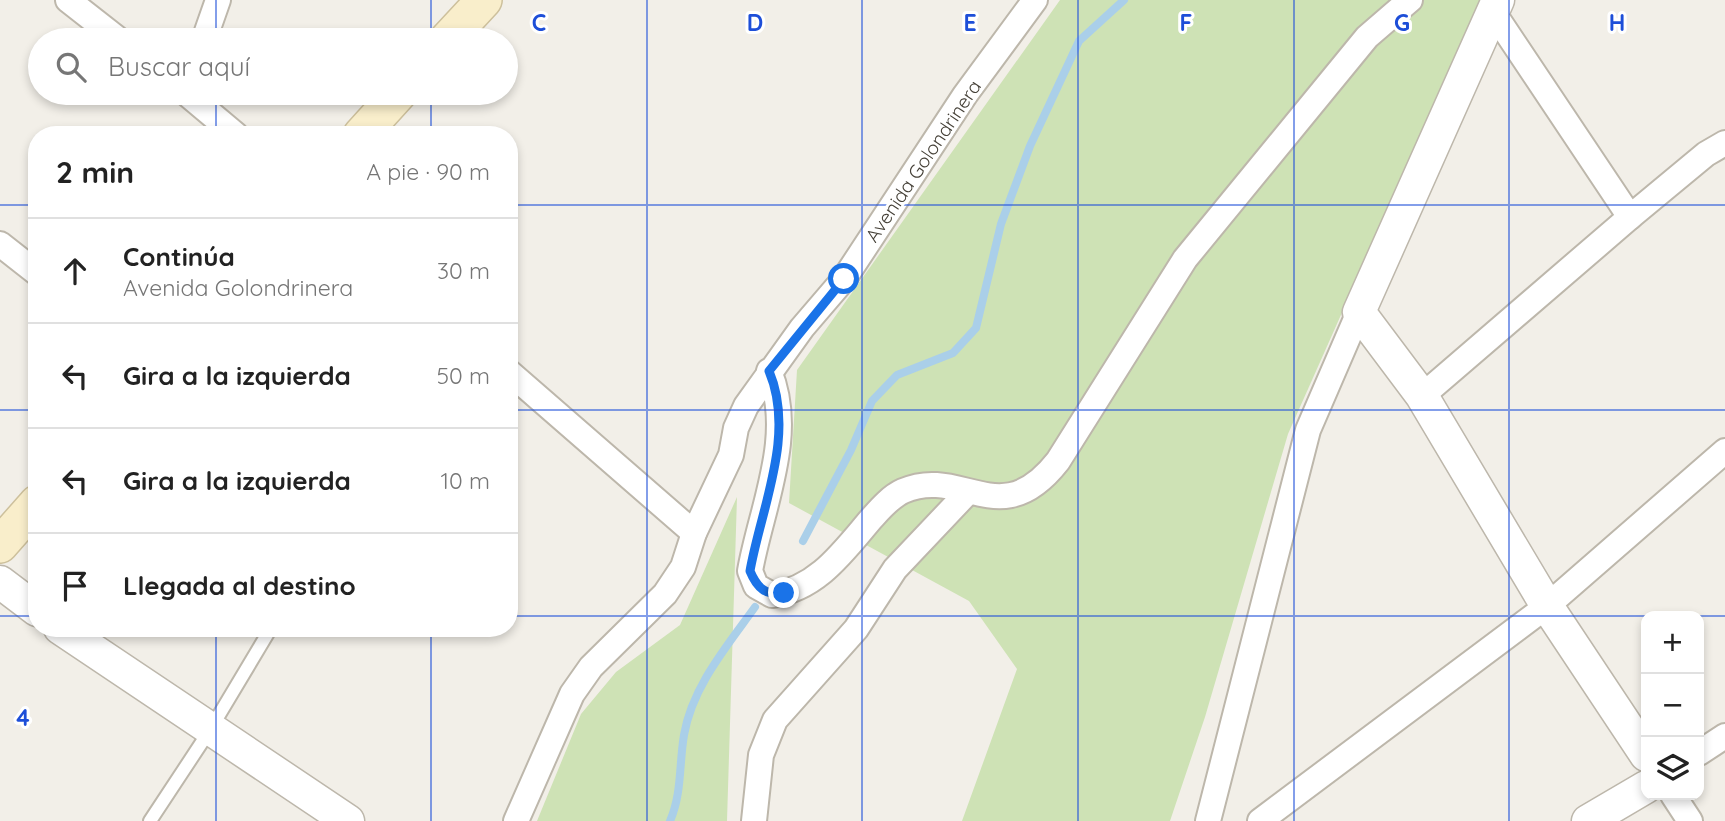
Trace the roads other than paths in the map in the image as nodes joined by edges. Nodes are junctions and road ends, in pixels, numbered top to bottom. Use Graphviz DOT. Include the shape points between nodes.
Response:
graph roads {
  1 [pos="68,0"];
  2 [pos="218,0"];
  3 [pos="484,0"];
  4 [pos="1035,0"];
  5 [pos="1410,0"];
  6 [pos="1496,6"];
  7 [pos="104,28"];
  8 [pos="208,28"];
  9 [pos="458,28"];
  10 [pos="200,105"];
  11 [pos="389,105"];
  12 [pos="225,126"];
  13 [pos="369,126"];
  14 [pos="1725,143"];
  15 [pos="1630,217"];
  16 [pos="0,244"];
  17 [pos="28,266"];
  18 [pos="1359,312"];
  19 [pos="769,371"];
  20 [pos="518,380"];
  21 [pos="1422,396"];
  22 [pos="1725,451"];
  23 [pos="967,493"];
  24 [pos="28,513"];
  25 [pos="694,533"];
  26 [pos="0,545"];
  27 [pos="0,582"];
  28 [pos="28,603"];
  29 [pos="1547,606"];
  30 [pos="73,637"];
  31 [pos="266,637"];
  32 [pos="210,730"];
  33 [pos="1725,736"];
  34 [pos="1641,747"];
  35 [pos="1704,751"];
  36 [pos="1641,790"];
  37 [pos="1676,800"];
  38 [pos="150,821"];
  39 [pos="348,821"];
  40 [pos="516,821"];
  41 [pos="754,821"];
  42 [pos="1208,821"];
  43 [pos="1260,821"];
  44 [pos="1588,821"];
  45 [pos="1690,821"];
  1 -- 7 [label="street"];
  2 -- 8 [label="street"];
  3 -- 9 [label="main road"];
  4 -- 19 [label="street, Avenida Golondrinera" via="965,95 844,279"];
  5 -- 23 [label="street" via="1367,37 1185,258 1046,477 1013,495"];
  6 -- 15 [label="street"];
  6 -- 18 [label="street"];
  10 -- 12 [label="street"];
  11 -- 13 [label="main road"];
  14 -- 15 [label="street"];
  15 -- 21 [label="street"];
  16 -- 17 [label="street"];
  18 -- 21 [label="street"];
  18 -- 42 [label="street" via="1308,430"];
  19 -- 23 [label="street" via="778,408 775,473 750,571 756,586 772,595 784,593 821,575 899,493 930,484"];
  19 -- 25 [label="street, Avenida Golondrinera" via="746,406 731,455"];
  20 -- 25 [label="street"];
  21 -- 29 [label="street"];
  22 -- 29 [label="street"];
  23 -- 41 [label="street" via="895,569 856,629 775,720 761,755"];
  24 -- 26 [label="main road"];
  25 -- 40 [label="street, Avenida Golondrinera" via="683,567 664,594 591,667 572,694"];
  27 -- 28 [label="street"];
  29 -- 34 [label="street"];
  29 -- 43 [label="street"];
  30 -- 32 [label="street"];
  31 -- 32 [label="lane"];
  32 -- 38 [label="lane"];
  32 -- 39 [label="street"];
  33 -- 35 [label="street"];
  36 -- 44 [label="street"];
  37 -- 45 [label="street"];
}
